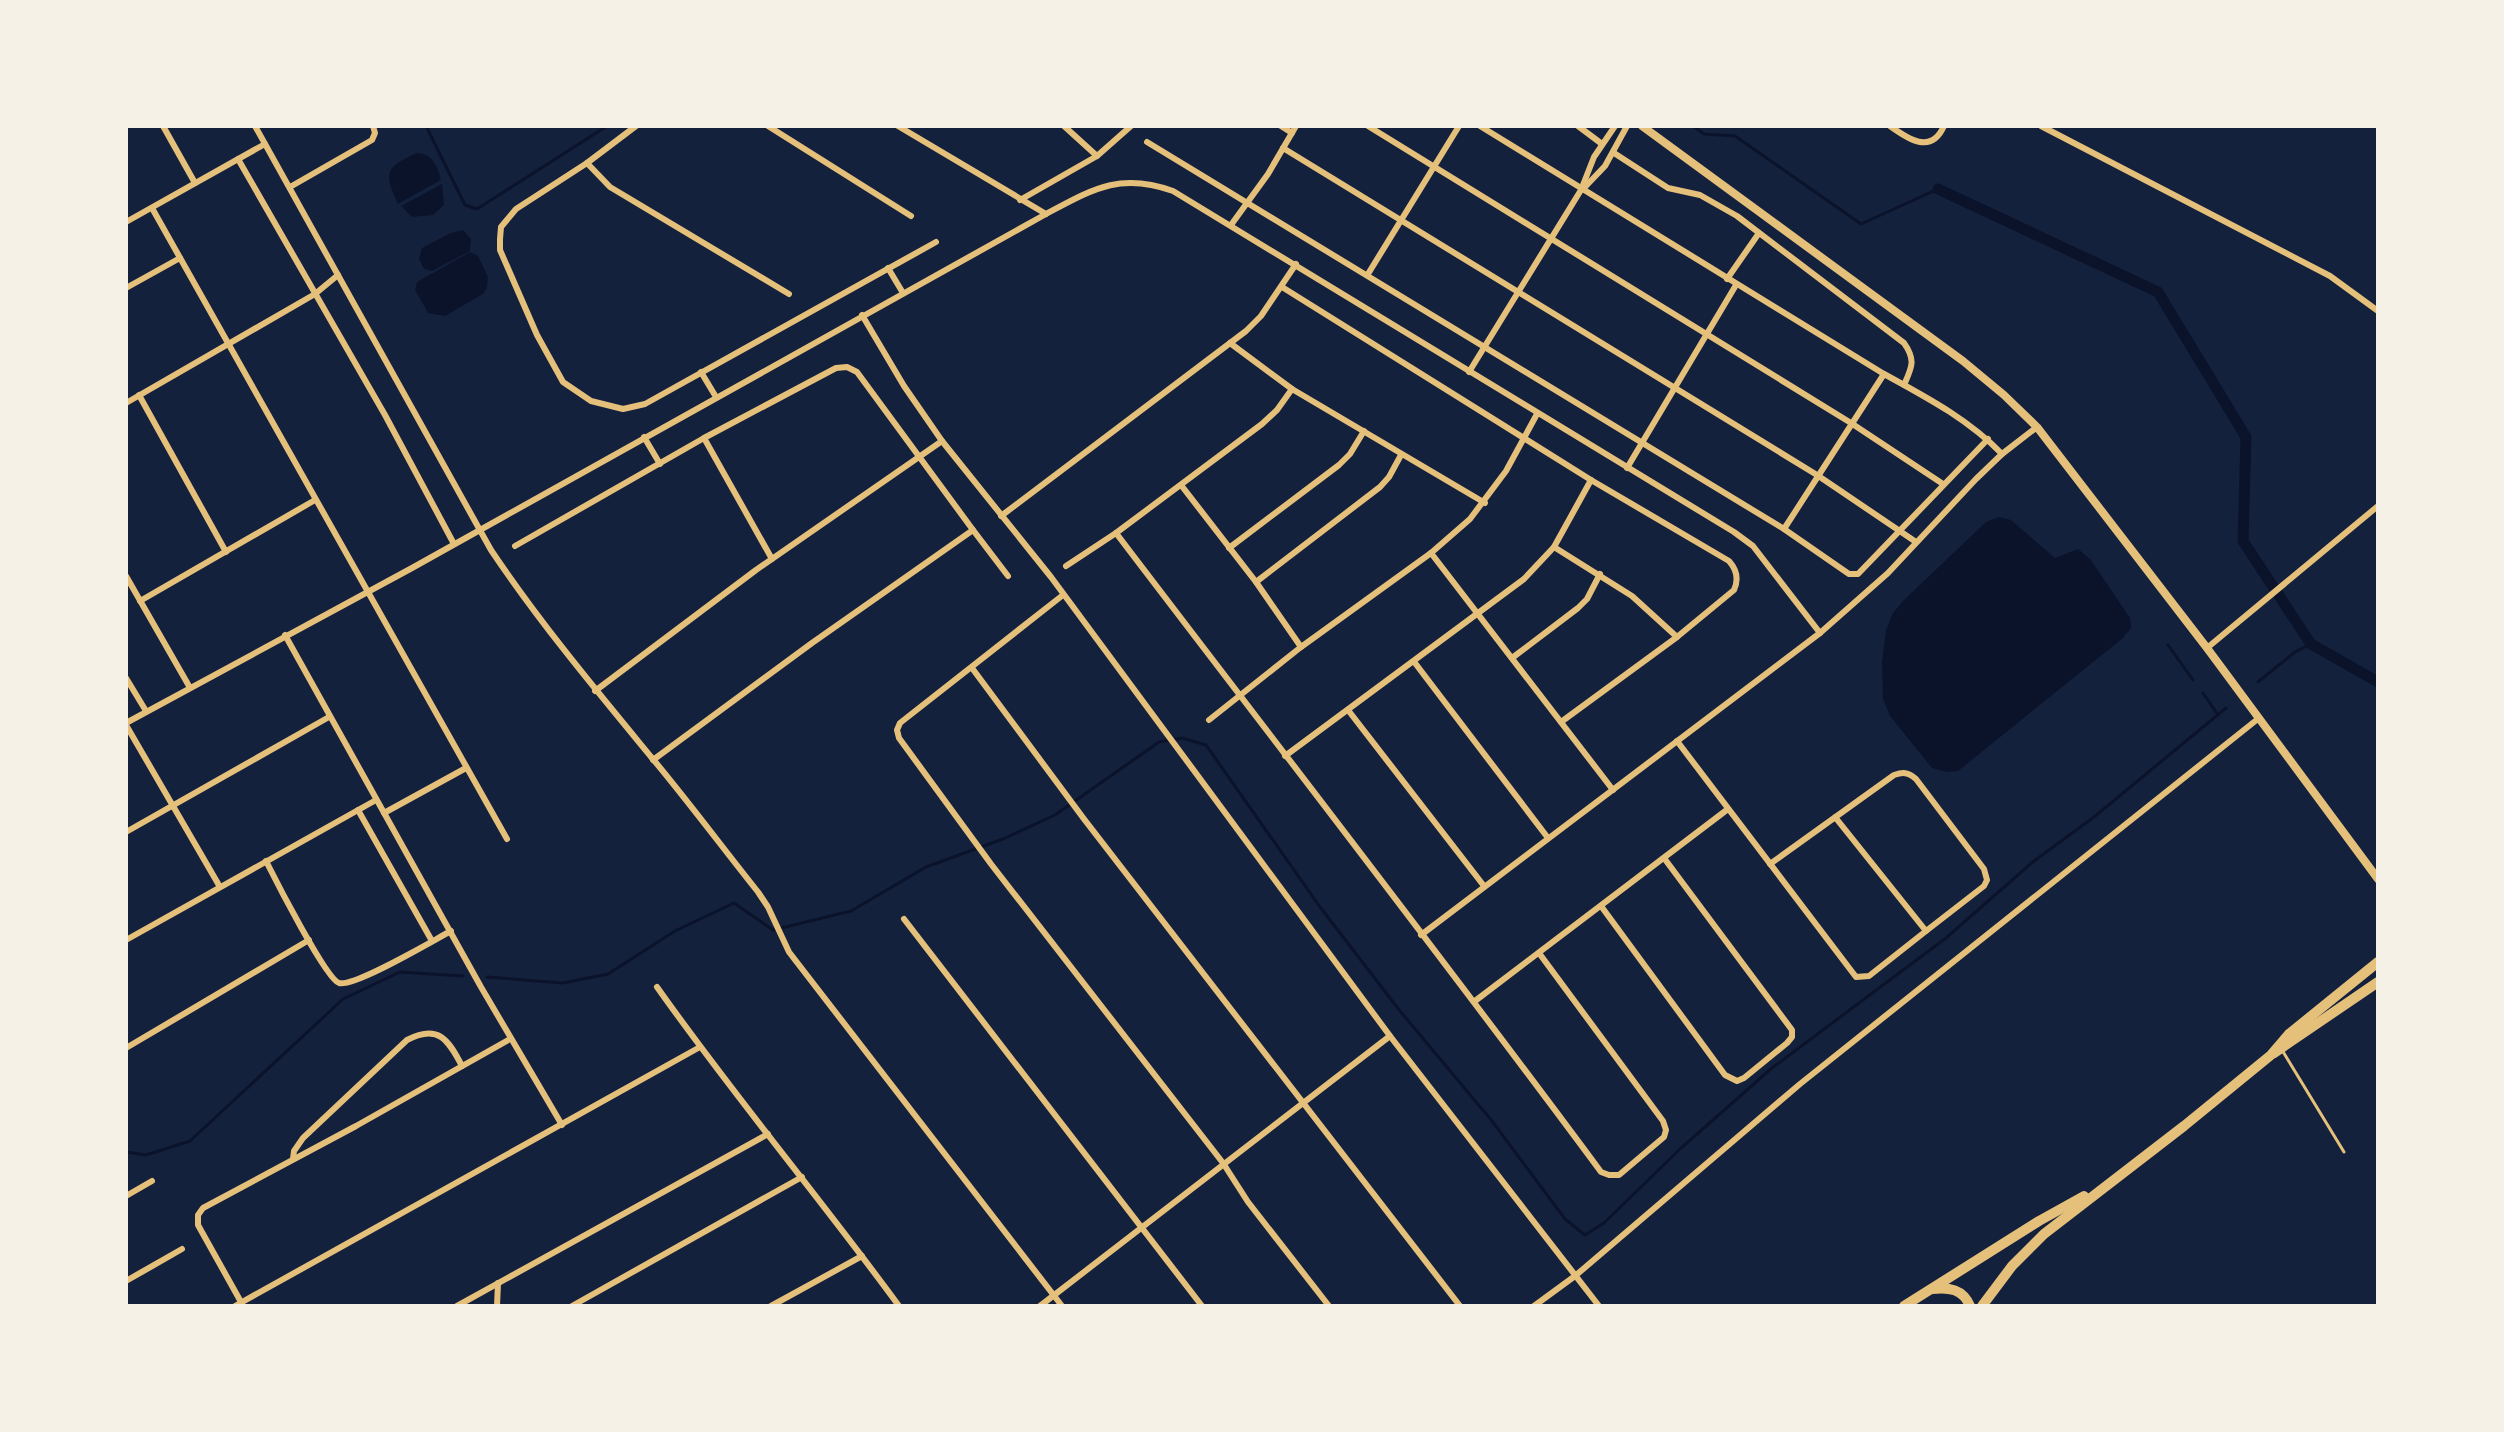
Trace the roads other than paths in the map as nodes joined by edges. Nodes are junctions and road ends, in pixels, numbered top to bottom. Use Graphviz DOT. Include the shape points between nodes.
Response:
graph roads {
  1 [pos="163,126"];
  2 [pos="255,126"];
  3 [pos="373,126"];
  4 [pos="636,126"];
  5 [pos="768,126"];
  6 [pos="898,126"];
  7 [pos="1064,126"];
  8 [pos="1131,126"];
  9 [pos="1281,126"];
  10 [pos="1368,126"];
  11 [pos="1459,126"];
  12 [pos="1480,126"];
  13 [pos="1578,126"];
  14 [pos="1615,126"];
  15 [pos="1627,126"];
  16 [pos="1890,126"];
  17 [pos="1944,126"];
  18 [pos="2041,126"];
  19 [pos="1648,128"];
  20 [pos="1294,129"];
  21 [pos="1147,142"];
  22 [pos="265,144"];
  23 [pos="1602,144"];
  24 [pos="1283,148"];
  25 [pos="1614,153"];
  26 [pos="1097,156"];
  27 [pos="238,159"];
  28 [pos="587,163"];
  29 [pos="1434,167"];
  30 [pos="195,183"];
  31 [pos="290,187"];
  32 [pos="1581,190"];
  33 [pos="1020,200"];
  34 [pos="1248,202"];
  35 [pos="152,208"];
  36 [pos="1046,214"];
  37 [pos="911,216"];
  38 [pos="1402,219"];
  39 [pos="126,222"];
  40 [pos="1231,225"];
  41 [pos="1759,233"];
  42 [pos="1552,239"];
  43 [pos="936,242"];
  44 [pos="180,258"];
  45 [pos="1296,264"];
  46 [pos="888,268"];
  47 [pos="1368,274"];
  48 [pos="338,275"];
  49 [pos="1727,279"];
  50 [pos="1736,285"];
  51 [pos="1282,287"];
  52 [pos="126,288"];
  53 [pos="1520,291"];
  54 [pos="903,293"];
  55 [pos="315,294"];
  56 [pos="789,294"];
  57 [pos="2378,311"];
  58 [pos="862,315"];
  59 [pos="1706,334"];
  60 [pos="1230,343"];
  61 [pos="228,344"];
  62 [pos="1486,348"];
  63 [pos="701,372"];
  64 [pos="1469,372"];
  65 [pos="1884,374"];
  66 [pos="1904,385"];
  67 [pos="1673,388"];
  68 [pos="1292,389"];
  69 [pos="139,395"];
  70 [pos="716,397"];
  71 [pos="126,403"];
  72 [pos="1537,414"];
  73 [pos="1851,423"];
  74 [pos="2037,427"];
  75 [pos="1364,431"];
  76 [pos="644,437"];
  77 [pos="1525,437"];
  78 [pos="704,438"];
  79 [pos="1988,439"];
  80 [pos="942,441"];
  81 [pos="1641,442"];
  82 [pos="2002,454"];
  83 [pos="1401,455"];
  84 [pos="919,458"];
  85 [pos="660,464"];
  86 [pos="1627,468"];
  87 [pos="1817,475"];
  88 [pos="1591,480"];
  89 [pos="1943,484"];
  90 [pos="1181,485"];
  91 [pos="315,500"];
  92 [pos="1485,503"];
  93 [pos="2378,506"];
  94 [pos="1001,516"];
  95 [pos="1784,529"];
  96 [pos="480,530"];
  97 [pos="973,530"];
  98 [pos="1900,531"];
  99 [pos="1116,533"];
  100 [pos="1916,542"];
  101 [pos="454,544"];
  102 [pos="515,546"];
  103 [pos="1554,547"];
  104 [pos="1229,548"];
  105 [pos="226,552"];
  106 [pos="1431,553"];
  107 [pos="772,559"];
  108 [pos="1066,566"];
  109 [pos="1600,574"];
  110 [pos="126,576"];
  111 [pos="1008,576"];
  112 [pos="1256,582"];
  113 [pos="367,592"];
  114 [pos="1063,595"];
  115 [pos="140,601"];
  116 [pos="1479,615"];
  117 [pos="1820,633"];
  118 [pos="285,635"];
  119 [pos="1677,637"];
  120 [pos="1301,647"];
  121 [pos="2207,648"];
  122 [pos="1512,658"];
  123 [pos="1415,663"];
  124 [pos="972,668"];
  125 [pos="126,678"];
  126 [pos="189,686"];
  127 [pos="595,691"];
  128 [pos="1240,696"];
  129 [pos="1348,710"];
  130 [pos="146,711"];
  131 [pos="329,717"];
  132 [pos="2259,718"];
  133 [pos="1209,720"];
  134 [pos="1561,722"];
  135 [pos="126,724"];
  136 [pos="1677,741"];
  137 [pos="1285,756"];
  138 [pos="653,760"];
  139 [pos="466,768"];
  140 [pos="1613,790"];
  141 [pos="376,800"];
  142 [pos="172,806"];
  143 [pos="1728,809"];
  144 [pos="358,810"];
  145 [pos="384,813"];
  146 [pos="1835,817"];
  147 [pos="126,832"];
  148 [pos="1548,838"];
  149 [pos="507,839"];
  150 [pos="1664,858"];
  151 [pos="266,861"];
  152 [pos="1770,864"];
  153 [pos="2378,879"];
  154 [pos="1484,886"];
  155 [pos="220,887"];
  156 [pos="1601,906"];
  157 [pos="904,919"];
  158 [pos="451,931"];
  159 [pos="1926,931"];
  160 [pos="1421,935"];
  161 [pos="126,940"];
  162 [pos="309,940"];
  163 [pos="432,941"];
  164 [pos="1539,953"];
  165 [pos="2378,962"];
  166 [pos="2378,982"];
  167 [pos="657,987"];
  168 [pos="1475,1001"];
  169 [pos="1390,1036"];
  170 [pos="510,1039"];
  171 [pos="700,1047"];
  172 [pos="126,1048"];
  173 [pos="2276,1052"];
  174 [pos="462,1066"];
  175 [pos="1303,1103"];
  176 [pos="562,1125"];
  177 [pos="768,1134"];
  178 [pos="2344,1152"];
  179 [pos="293,1159"];
  180 [pos="1223,1163"];
  181 [pos="802,1177"];
  182 [pos="152,1181"];
  183 [pos="2097,1191"];
  184 [pos="126,1196"];
  185 [pos="1141,1227"];
  186 [pos="182,1249"];
  187 [pos="862,1256"];
  188 [pos="1575,1276"];
  189 [pos="126,1281"];
  190 [pos="498,1283"];
  191 [pos="1930,1289"];
  192 [pos="1053,1295"];
  193 [pos="243,1303"];
  194 [pos="457,1306"];
  195 [pos="497,1306"];
  196 [pos="572,1306"];
  197 [pos="771,1306"];
  198 [pos="899,1306"];
  199 [pos="1040,1306"];
  200 [pos="1062,1306"];
  201 [pos="1202,1306"];
  202 [pos="1329,1306"];
  203 [pos="1460,1306"];
  204 [pos="1534,1306"];
  205 [pos="1599,1306"];
  206 [pos="1904,1306"];
  207 [pos="1970,1306"];
  208 [pos="1982,1306"];
  1 -- 30 [label="street"];
  2 -- 22 [label="street"];
  3 -- 31 [label="street" via="372,140"];
  4 -- 28 [label="street"];
  5 -- 37 [label="street"];
  6 -- 33 [label="street"];
  7 -- 26 [label="street"];
  8 -- 26 [label="street"];
  9 -- 20 [label="street"];
  10 -- 29 [label="street"];
  11 -- 29 [label="street"];
  12 -- 32 [label="street"];
  13 -- 23 [label="street"];
  14 -- 23 [label="street"];
  15 -- 25 [label="street"];
  16 -- 17 [label="street" via="1915,142 1930,141"];
  18 -- 57 [label="street" via="2330,276"];
  19 -- 74 [label="street" via="1963,361"];
  20 -- 24 [label="street"];
  21 -- 34 [label="street"];
  22 -- 27 [label="street"];
  22 -- 31 [label="street"];
  23 -- 32 [label="street"];
  24 -- 34 [label="street"];
  24 -- 38 [label="street"];
  25 -- 32 [label="street"];
  25 -- 41 [label="street" via="1668,188 1711,200"];
  26 -- 33 [label="street"];
  27 -- 30 [label="street"];
  27 -- 55 [label="street"];
  28 -- 56 [label="street" via="610,187"];
  28 -- 63 [label="street" via="516,209 501,227 500,250 537,335 563,382 591,401 623,409 645,404"];
  29 -- 38 [label="street"];
  29 -- 42 [label="street"];
  30 -- 35 [label="street"];
  31 -- 48 [label="street"];
  32 -- 42 [label="street"];
  32 -- 49 [label="street"];
  33 -- 36 [label="street"];
  34 -- 40 [label="street"];
  34 -- 47 [label="street"];
  35 -- 39 [label="street"];
  35 -- 44 [label="street"];
  36 -- 40 [label="street" via="1104,185 1136,182 1173,191"];
  36 -- 54 [label="street"];
  38 -- 47 [label="street"];
  38 -- 53 [label="street"];
  40 -- 45 [label="street"];
  41 -- 49 [label="street"];
  41 -- 66 [label="street" via="1904,343 1912,354"];
  42 -- 53 [label="street"];
  42 -- 59 [label="street"];
  43 -- 46 [label="street"];
  44 -- 52 [label="street"];
  44 -- 61 [label="street"];
  45 -- 51 [label="street"];
  45 -- 64 [label="street"];
  46 -- 54 [label="street"];
  46 -- 63 [label="street"];
  47 -- 62 [label="street"];
  48 -- 55 [label="street"];
  48 -- 96 [label="street"];
  49 -- 50 [label="street"];
  50 -- 59 [label="street"];
  50 -- 65 [label="street"];
  51 -- 60 [label="street" via="1261,316"];
  51 -- 77 [label="street"];
  53 -- 62 [label="street"];
  53 -- 67 [label="street"];
  54 -- 58 [label="street"];
  55 -- 61 [label="street"];
  55 -- 101 [label="street"];
  58 -- 70 [label="street"];
  58 -- 80 [label="street"];
  59 -- 67 [label="street"];
  59 -- 73 [label="street"];
  60 -- 68 [label="street"];
  60 -- 94 [label="street"];
  61 -- 69 [label="street"];
  61 -- 91 [label="street"];
  62 -- 64 [label="street"];
  62 -- 81 [label="street"];
  63 -- 70 [label="street"];
  64 -- 72 [label="street"];
  65 -- 66 [label="street"];
  65 -- 73 [label="street"];
  66 -- 79 [label="street"];
  67 -- 81 [label="street"];
  67 -- 87 [label="street"];
  68 -- 75 [label="street"];
  68 -- 90 [label="street" via="1262,424"];
  69 -- 71 [label="street"];
  69 -- 105 [label="street"];
  70 -- 76 [label="street"];
  72 -- 77 [label="street"];
  72 -- 86 [label="street"];
  73 -- 87 [label="street"];
  73 -- 89 [label="street"];
  74 -- 82 [label="street"];
  74 -- 121 [label="street"];
  75 -- 83 [label="street"];
  75 -- 104 [label="street" via="1339,465"];
  76 -- 85 [label="street"];
  76 -- 96 [label="street"];
  77 -- 88 [label="street"];
  77 -- 92 [label="street"];
  78 -- 84 [label="street" via="847,367 857,372"];
  78 -- 85 [label="street"];
  78 -- 107 [label="street"];
  79 -- 82 [label="street"];
  79 -- 89 [label="street"];
  80 -- 84 [label="street"];
  80 -- 94 [label="street"];
  81 -- 86 [label="street"];
  81 -- 95 [label="street"];
  82 -- 100 [label="street"];
  83 -- 92 [label="street"];
  83 -- 112 [label="street" via="1380,487"];
  84 -- 97 [label="street"];
  84 -- 107 [label="street"];
  85 -- 102 [label="street"];
  86 -- 117 [label="street" via="1753,546"];
  87 -- 95 [label="street"];
  87 -- 98 [label="street"];
  88 -- 103 [label="street"];
  88 -- 119 [label="street" via="1729,561 1737,576 1734,590"];
  89 -- 98 [label="street"];
  90 -- 99 [label="street"];
  90 -- 104 [label="street"];
  91 -- 105 [label="street"];
  91 -- 113 [label="street"];
  92 -- 106 [label="street"];
  93 -- 121 [label="street"];
  94 -- 114 [label="street"];
  95 -- 98 [label="street" via="1849,574 1858,574"];
  96 -- 101 [label="street"];
  96 -- 127 [label="street" via="514,585"];
  97 -- 111 [label="street"];
  97 -- 138 [label="street"];
  98 -- 100 [label="street"];
  99 -- 108 [label="street"];
  99 -- 128 [label="street"];
  100 -- 117 [label="street"];
  101 -- 113 [label="street"];
  103 -- 109 [label="street"];
  103 -- 116 [label="street"];
  104 -- 112 [label="street"];
  105 -- 115 [label="street"];
  106 -- 116 [label="street"];
  106 -- 120 [label="street"];
  107 -- 127 [label="street"];
  109 -- 119 [label="street"];
  109 -- 122 [label="street" via="1578,608"];
  110 -- 115 [label="street"];
  112 -- 120 [label="street"];
  113 -- 118 [label="street"];
  113 -- 139 [label="street"];
  114 -- 124 [label="street"];
  114 -- 169 [label="street"];
  115 -- 126 [label="street"];
  116 -- 122 [label="street"];
  116 -- 123 [label="street"];
  117 -- 136 [label="street"];
  118 -- 126 [label="street"];
  118 -- 131 [label="street"];
  119 -- 134 [label="street"];
  120 -- 128 [label="street"];
  121 -- 132 [label="street"];
  122 -- 134 [label="street"];
  123 -- 129 [label="street"];
  123 -- 148 [label="street"];
  124 -- 175 [label="street"];
  124 -- 180 [label="street" via="900,723 899,738"];
  125 -- 130 [label="street"];
  126 -- 130 [label="street"];
  127 -- 138 [label="street"];
  128 -- 133 [label="street"];
  128 -- 137 [label="street"];
  129 -- 137 [label="street"];
  129 -- 154 [label="street"];
  130 -- 135 [label="street"];
  131 -- 141 [label="street"];
  131 -- 142 [label="street"];
  132 -- 153 [label="street"];
  132 -- 188 [label="street" via="1800,1084"];
  134 -- 140 [label="street"];
  135 -- 142 [label="street"];
  136 -- 140 [label="street"];
  136 -- 143 [label="street"];
  137 -- 160 [label="street"];
  138 -- 192 [label="street" via="768,907 789,952"];
  139 -- 145 [label="street"];
  139 -- 149 [label="street"];
  140 -- 148 [label="street"];
  141 -- 144 [label="street"];
  141 -- 145 [label="street"];
  142 -- 147 [label="street"];
  142 -- 155 [label="street"];
  143 -- 150 [label="street"];
  143 -- 152 [label="street"];
  144 -- 151 [label="street"];
  144 -- 163 [label="street"];
  145 -- 158 [label="street"];
  146 -- 152 [label="street"];
  146 -- 159 [label="street"];
  146 -- 159 [label="street" via="1894,775 1910,774 1987,875 1984,886"];
  148 -- 154 [label="street"];
  150 -- 156 [label="street"];
  150 -- 156 [label="street" via="1789,1024 1792,1037 1744,1078 1731,1080"];
  151 -- 155 [label="street"];
  151 -- 162 [label="street"];
  152 -- 159 [label="street" via="1856,977 1869,976"];
  154 -- 160 [label="street"];
  155 -- 161 [label="street"];
  156 -- 164 [label="street"];
  157 -- 185 [label="street"];
  158 -- 163 [label="street"];
  158 -- 170 [label="street"];
  160 -- 168 [label="street"];
  162 -- 163 [label="street" via="340,983"];
  162 -- 172 [label="street"];
  164 -- 168 [label="street"];
  164 -- 168 [label="street" via="1663,1121 1664,1137 1619,1175 1601,1172"];
  165 -- 173 [label="main road" via="2289,1034"];
  166 -- 173 [label="main road"];
  167 -- 171 [label="street"];
  169 -- 175 [label="street"];
  169 -- 188 [label="street"];
  170 -- 174 [label="street"];
  170 -- 176 [label="street"];
  171 -- 176 [label="street"];
  171 -- 177 [label="street"];
  173 -- 178 [label="lane"];
  173 -- 183 [label="main road"];
  174 -- 179 [label="street"];
  174 -- 179 [label="street" via="442,1037 419,1034 407,1040 303,1138"];
  175 -- 180 [label="street"];
  175 -- 203 [label="street"];
  176 -- 193 [label="street"];
  177 -- 181 [label="street"];
  177 -- 190 [label="street"];
  179 -- 193 [label="street" via="198,1215 198,1225"];
  180 -- 185 [label="street"];
  180 -- 202 [label="street"];
  181 -- 187 [label="street"];
  181 -- 196 [label="street"];
  182 -- 184 [label="street"];
  183 -- 191 [label="main road"];
  183 -- 208 [label="main road" via="2044,1234"];
  185 -- 192 [label="street"];
  185 -- 201 [label="street"];
  186 -- 189 [label="street"];
  187 -- 197 [label="street"];
  187 -- 198 [label="street"];
  188 -- 204 [label="street"];
  188 -- 205 [label="street"];
  190 -- 194 [label="street"];
  190 -- 195 [label="street"];
  191 -- 206 [label="main road"];
  191 -- 207 [label="main road" via="1956,1290"];
  192 -- 199 [label="street"];
  192 -- 200 [label="street"];
}
